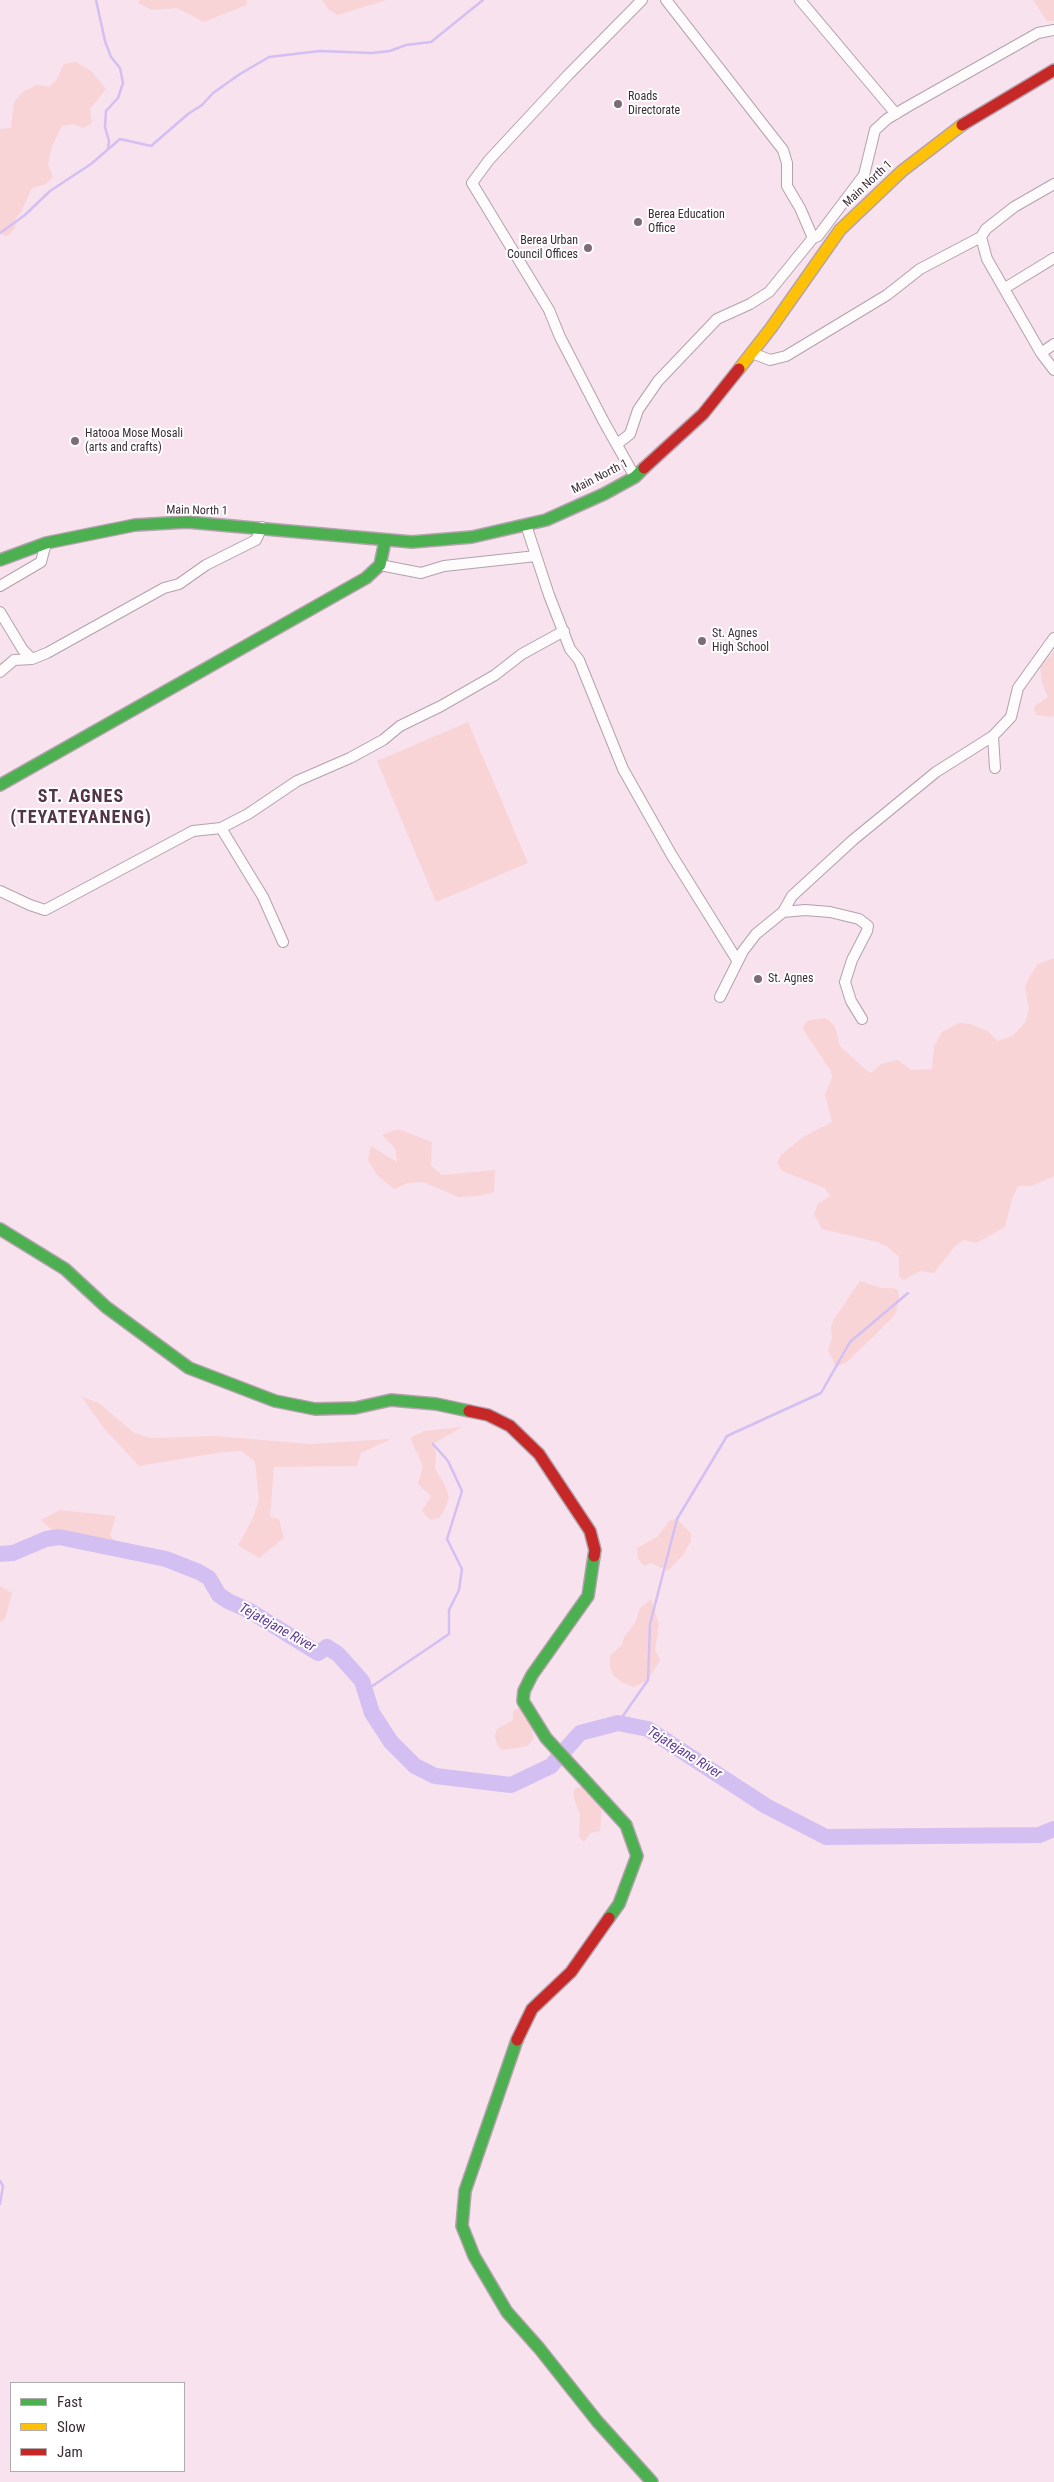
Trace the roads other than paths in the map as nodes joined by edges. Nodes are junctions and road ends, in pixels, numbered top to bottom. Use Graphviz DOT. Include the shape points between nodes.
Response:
graph roads {
  1 [pos="642,0"];
  2 [pos="666,0"];
  3 [pos="800,0"];
  4 [pos="1054,30"];
  5 [pos="1054,70"];
  6 [pos="896,114"];
  7 [pos="1054,184"];
  8 [pos="982,237"];
  9 [pos="813,238"];
  10 [pos="1054,258"];
  11 [pos="1005,288"];
  12 [pos="1054,344"];
  13 [pos="752,353"];
  14 [pos="1040,353"];
  15 [pos="1054,370"];
  16 [pos="617,444"];
  17 [pos="635,477"];
  18 [pos="526,525"];
  19 [pos="262,527"];
  20 [pos="385,541"];
  21 [pos="46,543"];
  22 [pos="536,556"];
  23 [pos="0,560"];
  24 [pos="380,565"];
  25 [pos="0,586"];
  26 [pos="0,612"];
  27 [pos="564,631"];
  28 [pos="1054,638"];
  29 [pos="32,659"];
  30 [pos="0,672"];
  31 [pos="993,736"];
  32 [pos="995,768"];
  33 [pos="0,785"];
  34 [pos="221,828"];
  35 [pos="0,890"];
  36 [pos="782,912"];
  37 [pos="283,942"];
  38 [pos="737,960"];
  39 [pos="720,997"];
  40 [pos="862,1019"];
  41 [pos="0,1229"];
  42 [pos="652,2482"];
  1 -- 16 [label="street" via="489,160 472,184 549,310"];
  2 -- 9 [label="street" via="783,150 787,163 787,186"];
  3 -- 6 [label="street"];
  4 -- 6 [label="street" via="1038,33"];
  5 -- 13 [label="street, Main North 1" via="950,134 868,201 840,230"];
  6 -- 9 [label="street" via="876,130 864,175 818,236"];
  7 -- 8 [label="street" via="1014,207 986,229"];
  8 -- 11 [label="street" via="987,259"];
  8 -- 13 [label="street" via="920,269 887,295 786,356 770,360"];
  9 -- 16 [label="street" via="769,292 716,319 658,381 638,410 630,434"];
  10 -- 11 [label="street"];
  11 -- 14 [label="street"];
  12 -- 14 [label="street"];
  13 -- 17 [label="street, Main North 1" via="703,414"];
  14 -- 15 [label="street"];
  16 -- 17 [label="street"];
  17 -- 18 [label="street, Main North 1" via="546,520"];
  18 -- 20 [label="street, Main North 1" via="472,536 412,542"];
  18 -- 22 [label="street"];
  19 -- 20 [label="street, Main North 1"];
  19 -- 21 [label="street, Main North 1" via="187,522 136,525"];
  19 -- 29 [label="street" via="256,540 206,565 179,584 164,588 69,642"];
  20 -- 24 [label="street"];
  21 -- 23 [label="street, Main North 1"];
  21 -- 25 [label="street" via="41,562"];
  22 -- 24 [label="street" via="444,566 422,573"];
  22 -- 27 [label="street"];
  24 -- 33 [label="street" via="366,578"];
  26 -- 29 [label="street"];
  27 -- 34 [label="street" via="442,706 400,726 383,740 297,781"];
  27 -- 38 [label="street" via="623,769 670,854"];
  28 -- 31 [label="street" via="1018,688 1011,717"];
  29 -- 30 [label="street" via="14,660"];
  31 -- 32 [label="street"];
  31 -- 36 [label="street" via="936,772 853,840 792,896"];
  34 -- 35 [label="street" via="193,831 45,910"];
  34 -- 37 [label="street" via="263,897"];
  36 -- 38 [label="street" via="756,934"];
  36 -- 40 [label="street" via="830,912 865,922 867,931 845,982 851,1002"];
  38 -- 39 [label="street"];
  41 -- 42 [label="street" via="65,1269 147,1340 189,1368 275,1401 315,1409 354,1408 391,1400 436,1404 488,1415 510,1426 539,1454 590,1531 595,1550 588,1596 532,1675 523,1701 546,1738 626,1825 636,1856 619,1904 571,1972 532,2009 520,2032 465,2192 462,2226 474,2256 506,2312 539,2348 596,2421"];
}
